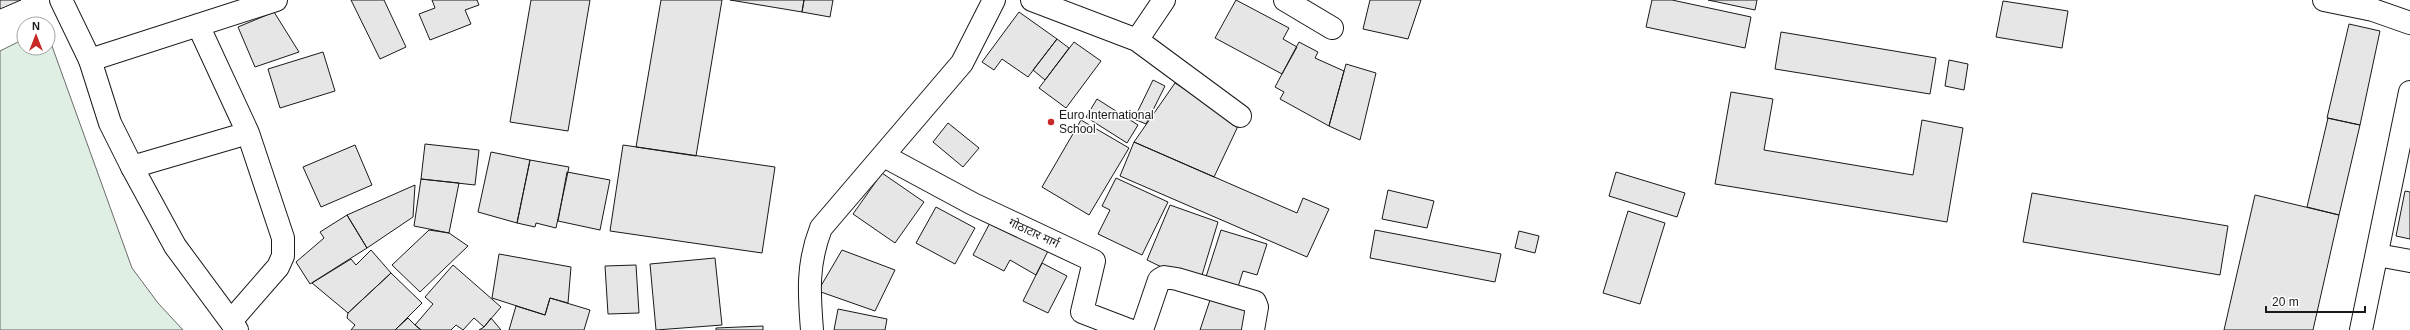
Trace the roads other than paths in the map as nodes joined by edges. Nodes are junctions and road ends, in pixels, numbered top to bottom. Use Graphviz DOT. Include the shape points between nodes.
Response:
graph roads {
  1 [pos="61,0"];
  2 [pos="276,0"];
  3 [pos="994,0"];
  4 [pos="1032,0"];
  5 [pos="1164,0"];
  6 [pos="1285,0"];
  7 [pos="2324,0"];
  8 [pos="2410,23"];
  9 [pos="198,25"];
  10 [pos="1332,28"];
  11 [pos="1137,40"];
  12 [pos="90,60"];
  13 [pos="2410,92"];
  14 [pos="1240,116"];
  15 [pos="248,132"];
  16 [pos="884,156"];
  17 [pos="132,167"];
  18 [pos="2378,255"];
  19 [pos="2410,261"];
  20 [pos="234,326"];
  21 [pos="812,330"];
  22 [pos="1129,330"];
  23 [pos="1142,330"];
  24 [pos="1253,330"];
  25 [pos="2361,330"];
  1 -- 12 [label="street"];
  2 -- 9 [label="street"];
  3 -- 16 [label="street" via="962,63"];
  4 -- 11 [label="street"];
  5 -- 11 [label="street"];
  6 -- 10 [label="street"];
  7 -- 8 [label="street" via="2373,10"];
  9 -- 12 [label="street"];
  9 -- 15 [label="street"];
  11 -- 14 [label="street"];
  12 -- 17 [label="street" via="110,123"];
  13 -- 18 [label="street"];
  15 -- 17 [label="street"];
  15 -- 20 [label="street" via="282,238 282,256 278,267"];
  16 -- 21 [label="street" via="821,228 812,250 808,282"];
  16 -- 22 [label="street, गोठाटार मार्ग" via="973,204 1094,262 1082,312"];
  17 -- 20 [label="street" via="175,246"];
  18 -- 19 [label="street"];
  18 -- 25 [label="street"];
  23 -- 24 [label="street" via="1159,280 1164,277 1255,302 1257,307"];
}
